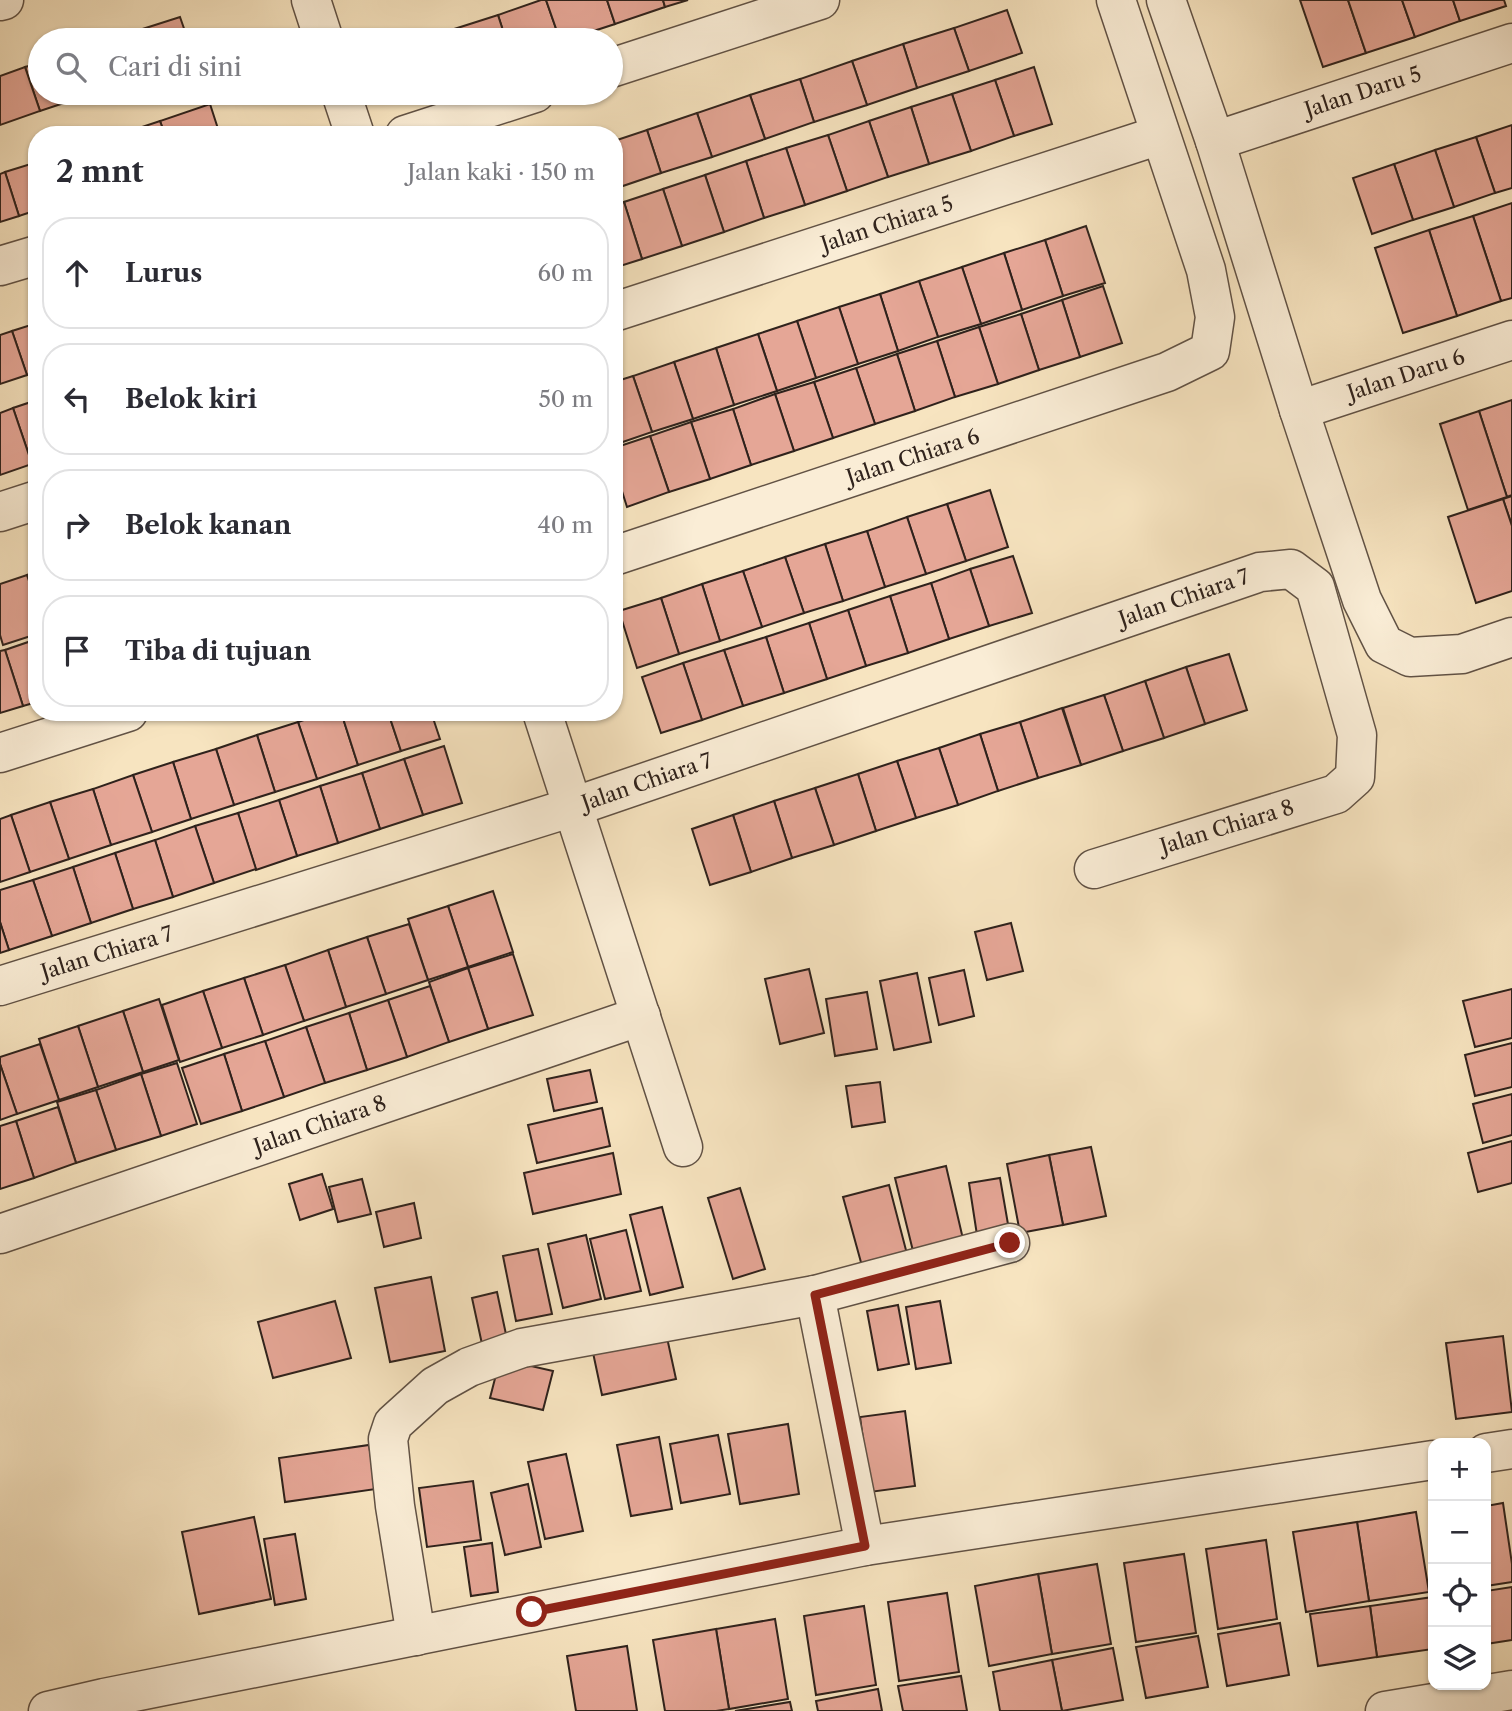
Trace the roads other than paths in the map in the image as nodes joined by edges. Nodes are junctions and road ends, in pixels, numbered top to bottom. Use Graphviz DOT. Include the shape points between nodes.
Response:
graph roads {
  1 [pos="311,0"];
  2 [pos="820,0"];
  3 [pos="1116,0"];
  4 [pos="1166,0"];
  5 [pos="320,28"];
  6 [pos="1512,43"];
  7 [pos="623,64"];
  8 [pos="345,105"];
  9 [pos="498,105"];
  10 [pos="352,126"];
  11 [pos="433,126"];
  12 [pos="1160,135"];
  13 [pos="1215,141"];
  14 [pos="28,257"];
  15 [pos="0,267"];
  16 [pos="623,309"];
  17 [pos="1512,340"];
  18 [pos="1299,410"];
  19 [pos="28,503"];
  20 [pos="0,512"];
  21 [pos="623,553"];
  22 [pos="1291,569"];
  23 [pos="1512,637"];
  24 [pos="100,721"];
  25 [pos="545,721"];
  26 [pos="0,753"];
  27 [pos="573,807"];
  28 [pos="1094,869"];
  29 [pos="0,986"];
  30 [pos="641,1016"];
  31 [pos="684,1147"];
  32 [pos="0,1234"];
  33 [pos="1010,1243"];
  34 [pos="815,1295"];
  35 [pos="1512,1449"];
  36 [pos="1491,1451"];
  37 [pos="1428,1461"];
  38 [pos="865,1546"];
  39 [pos="416,1636"];
  40 [pos="1512,1690"];
  41 [pos="48,1711"];
  42 [pos="1385,1711"];
  1 -- 5 [label="street"];
  2 -- 7 [label="street"];
  3 -- 12 [label="street"];
  4 -- 13 [label="street"];
  6 -- 13 [label="street, Jalan Daru 5"];
  8 -- 10 [label="street"];
  9 -- 11 [label="street"];
  12 -- 16 [label="street, Jalan Chiara 5"];
  12 -- 21 [label="street, Jalan Chiara 6" via="1206,270 1215,317 1210,351 1167,372"];
  13 -- 18 [label="street"];
  14 -- 15 [label="street"];
  17 -- 18 [label="street, Jalan Daru 6"];
  18 -- 23 [label="street" via="1362,600 1384,644 1410,657 1462,654"];
  19 -- 20 [label="street"];
  22 -- 27 [label="street, Jalan Chiara 7" via="1260,572"];
  22 -- 28 [label="street, Jalan Chiara 8" via="1315,587 1357,735 1355,777 1336,794"];
  24 -- 26 [label="street"];
  25 -- 27 [label="street"];
  27 -- 29 [label="street, Jalan Chiara 7"];
  27 -- 30 [label="street"];
  30 -- 31 [label="street"];
  30 -- 32 [label="street, Jalan Chiara 8"];
  33 -- 34 [label="street"];
  34 -- 38 [label="street"];
  34 -- 39 [label="street" via="522,1348 469,1367 435,1386 393,1424 388,1439"];
  35 -- 36 [label="street"];
  37 -- 38 [label="street"];
  38 -- 39 [label="street"];
  39 -- 41 [label="street"];
  40 -- 42 [label="street"];
}
